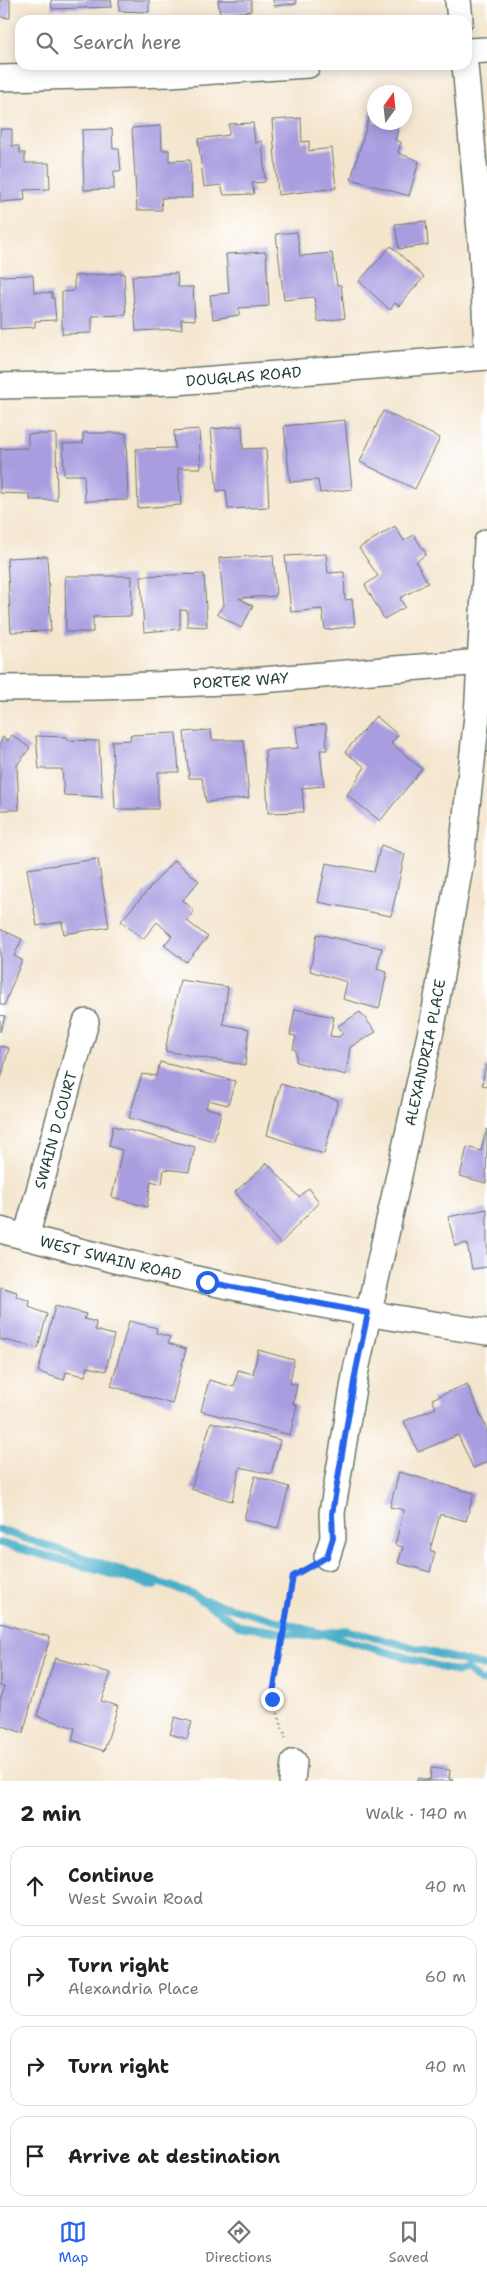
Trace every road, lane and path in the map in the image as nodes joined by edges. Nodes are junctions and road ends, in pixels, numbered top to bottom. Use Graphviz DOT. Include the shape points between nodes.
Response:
graph roads {
  1 [pos="458,0"];
  2 [pos="460,15"];
  3 [pos="487,50"];
  4 [pos="472,51"];
  5 [pos="231,70"];
  6 [pos="465,70"];
  7 [pos="0,78"];
  8 [pos="487,347"];
  9 [pos="487,357"];
  10 [pos="0,386"];
  11 [pos="487,542"];
  12 [pos="481,662"];
  13 [pos="0,688"];
  14 [pos="86,1022"];
  15 [pos="0,1230"];
  16 [pos="26,1237"];
  17 [pos="368,1313"];
  18 [pos="487,1332"];
  19 [pos="327,1557"];
  20 [pos="293,1771"];
  1 -- 2 [label="street"];
  3 -- 4 [label="street"];
  5 -- 7 [label="street"];
  6 -- 8 [label="street"];
  9 -- 10 [label="street, DOUGLAS ROAD" via="176,382"];
  11 -- 12 [label="street, ALEXANDRIA PLACE"];
  12 -- 13 [label="street, PORTER WAY" via="249,681"];
  12 -- 17 [label="street, ALEXANDRIA PLACE" via="461,861 448,937 433,1022"];
  14 -- 16 [label="street, SWAIN D COURT"];
  15 -- 16 [label="street, WEST SWAIN ROAD"];
  16 -- 17 [label="street, WEST SWAIN ROAD" via="207,1282"];
  17 -- 18 [label="street, WEST SWAIN ROAD"];
  17 -- 19 [label="street, ALEXANDRIA PLACE" via="334,1504 333,1538"];
  19 -- 20 [label="path" via="293,1576 272,1699"];
}
